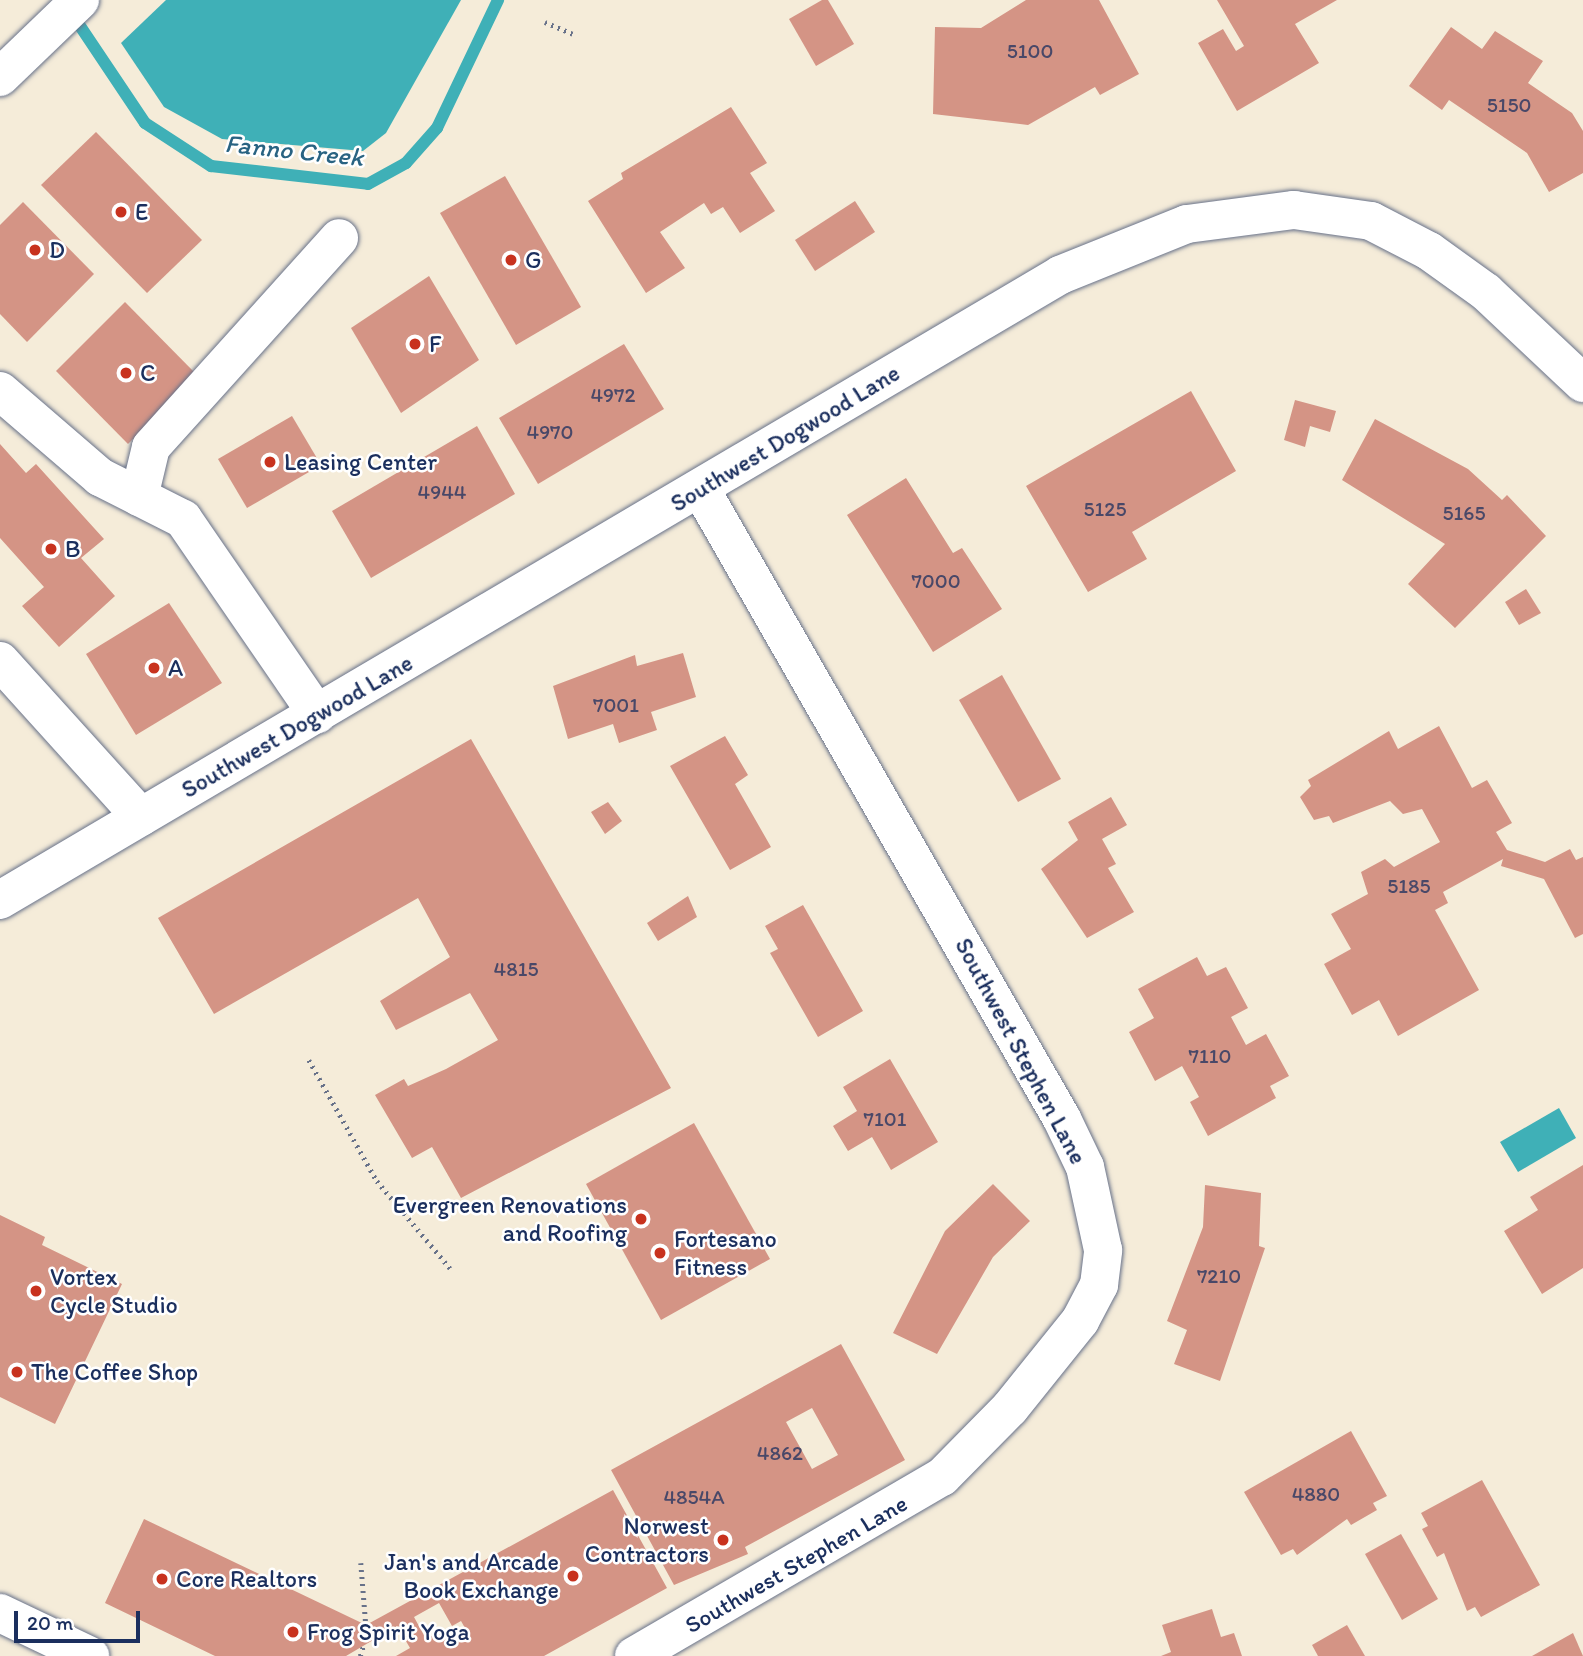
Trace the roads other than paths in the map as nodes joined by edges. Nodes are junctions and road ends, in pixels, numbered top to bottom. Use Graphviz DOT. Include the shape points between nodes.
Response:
graph roads {
  1 [pos="80,0"];
  2 [pos="3,74"];
  3 [pos="339,238"];
  4 [pos="1583,383"];
  5 [pos="0,391"];
  6 [pos="700,488"];
  7 [pos="139,497"];
  8 [pos="0,661"];
  9 [pos="317,714"];
  10 [pos="141,817"];
  11 [pos="0,900"];
  12 [pos="0,1613"];
  13 [pos="90,1656"];
  14 [pos="634,1656"];
  1 -- 2 [label="street"];
  3 -- 7 [label="street" via="152,446"];
  4 -- 6 [label="street, Southwest Dogwood Lane" via="1486,292 1429,250 1371,221 1294,210 1248,212 1187,224 1060,275"];
  5 -- 7 [label="street" via="100,477"];
  6 -- 9 [label="street, Southwest Dogwood Lane"];
  6 -- 14 [label="street, Southwest Stephen Lane" via="1062,1119 1085,1167 1103,1250 1098,1286 1080,1321 1010,1408 942,1477"];
  7 -- 9 [label="street" via="183,519"];
  8 -- 10 [label="street"];
  9 -- 10 [label="street, Southwest Dogwood Lane"];
  10 -- 11 [label="street, Southwest Dogwood Lane"];
  12 -- 13 [label="street"];
}
